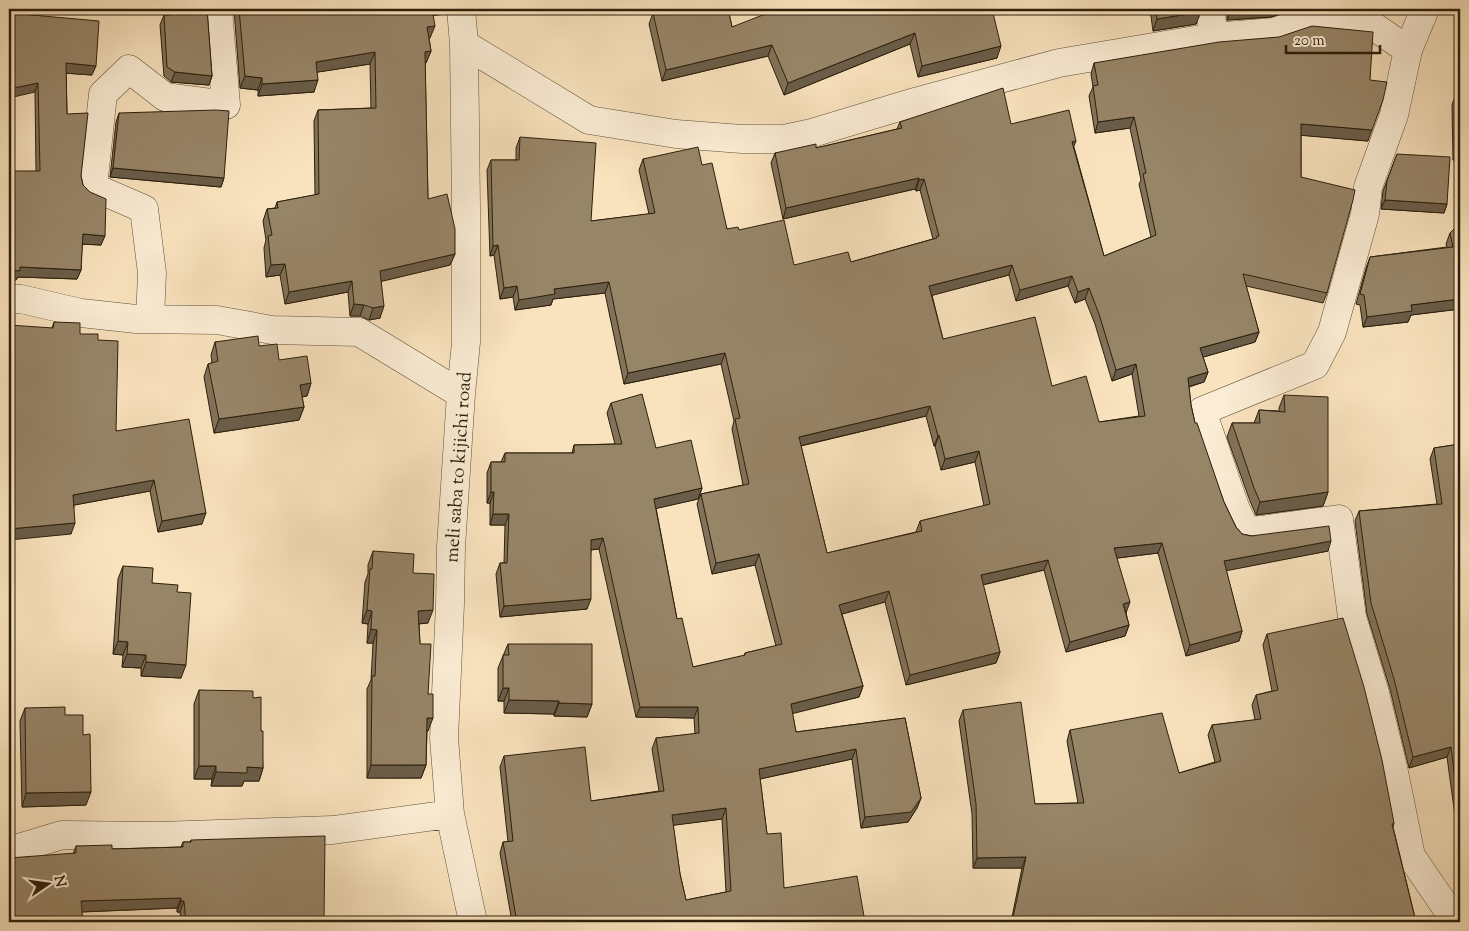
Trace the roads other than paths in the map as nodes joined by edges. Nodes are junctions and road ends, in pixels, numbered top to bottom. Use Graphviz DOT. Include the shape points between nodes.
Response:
graph roads {
  1 [pos="218,9"];
  2 [pos="461,9"];
  3 [pos="1211,9"];
  4 [pos="1425,9"];
  5 [pos="1212,37"];
  6 [pos="464,44"];
  7 [pos="1408,50"];
  8 [pos="9,299"];
  9 [pos="150,320"];
  10 [pos="461,394"];
  11 [pos="450,814"];
  12 [pos="9,851"];
  13 [pos="473,922"];
  14 [pos="1456,922"];
  1 -- 9 [label="street" via="226,105 166,97 129,69 103,94 93,187 144,209 152,273"];
  2 -- 6 [label="street, meli saba to kijichi road"];
  3 -- 5 [label="street"];
  4 -- 7 [label="street"];
  5 -- 6 [label="street" via="1059,63 812,133 784,138 742,139 676,134 589,120"];
  5 -- 7 [label="street" via="1274,32 1306,21 1373,26"];
  6 -- 10 [label="street, meli saba to kijichi road" via="467,296"];
  7 -- 14 [label="street" via="1394,116 1368,187 1365,214 1332,332 1315,365 1202,411 1246,531 1339,519 1352,617 1375,693 1411,856"];
  8 -- 9 [label="street" via="81,313"];
  9 -- 10 [label="street" via="217,320 272,330 359,332"];
  10 -- 11 [label="street, meli saba to kijichi road" via="444,738"];
  11 -- 12 [label="street" via="333,830 159,836 62,835"];
  11 -- 13 [label="street, meli saba to kijichi road"];
}
